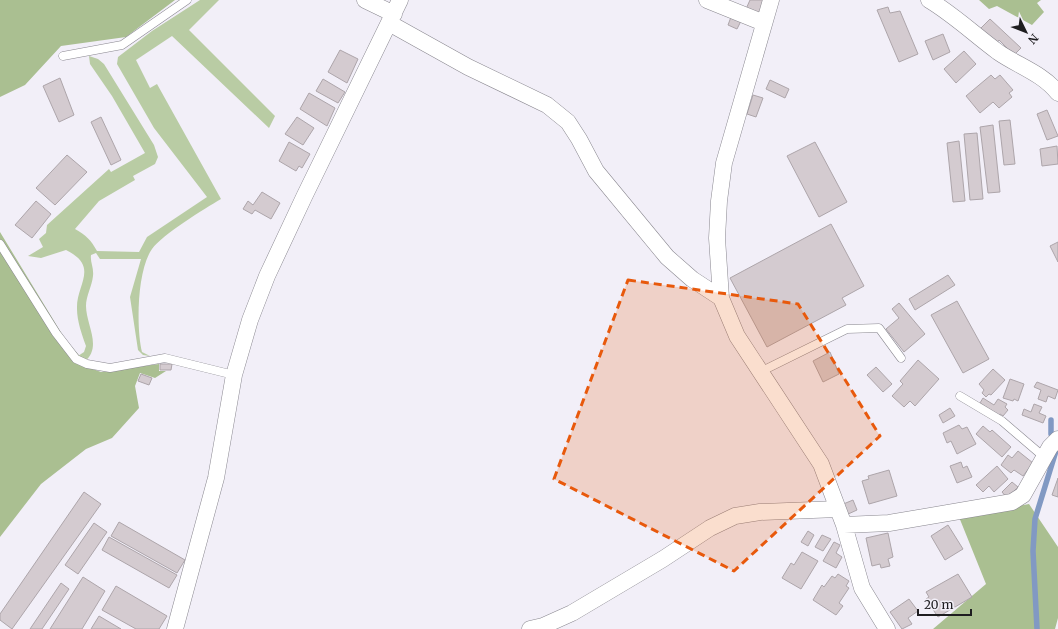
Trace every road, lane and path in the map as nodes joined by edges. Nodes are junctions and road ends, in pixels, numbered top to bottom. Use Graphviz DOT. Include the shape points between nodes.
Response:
graph roads {
  1 [pos="187,0"];
  2 [pos="365,0"];
  3 [pos="707,0"];
  4 [pos="771,0"];
  5 [pos="929,0"];
  6 [pos="394,12"];
  7 [pos="764,23"];
  8 [pos="62,56"];
  9 [pos="1058,93"];
  10 [pos="0,244"];
  11 [pos="721,298"];
  12 [pos="901,358"];
  13 [pos="760,372"];
  14 [pos="234,376"];
  15 [pos="960,396"];
  16 [pos="1058,439"];
  17 [pos="1044,457"];
  18 [pos="838,509"];
  19 [pos="844,525"];
  20 [pos="175,629"];
  21 [pos="530,629"];
  22 [pos="887,629"];
  1 -- 8 [label="lane" via="122,44"];
  2 -- 6 [label="street"];
  3 -- 7 [label="street"];
  4 -- 7 [label="street"];
  5 -- 9 [label="street" via="999,52 1044,79"];
  6 -- 11 [label="street" via="468,67 547,105 568,122 596,171 667,257 692,279"];
  6 -- 14 [label="street" via="267,276 250,320"];
  7 -- 11 [label="street" via="724,163 717,238"];
  10 -- 14 [label="lane" via="56,333 76,359 87,364 110,368 165,358"];
  11 -- 13 [label="street" via="737,336"];
  12 -- 13 [label="lane" via="879,328 847,329"];
  13 -- 18 [label="street" via="820,464"];
  14 -- 20 [label="street" via="216,478"];
  15 -- 17 [label="lane" via="1002,421"];
  16 -- 17 [label="street"];
  17 -- 19 [label="street" via="1023,495 1012,502 889,523"];
  18 -- 19 [label="street"];
  18 -- 21 [label="street" via="760,512 735,516 710,528 572,613"];
  19 -- 22 [label="street" via="862,588"];
}
